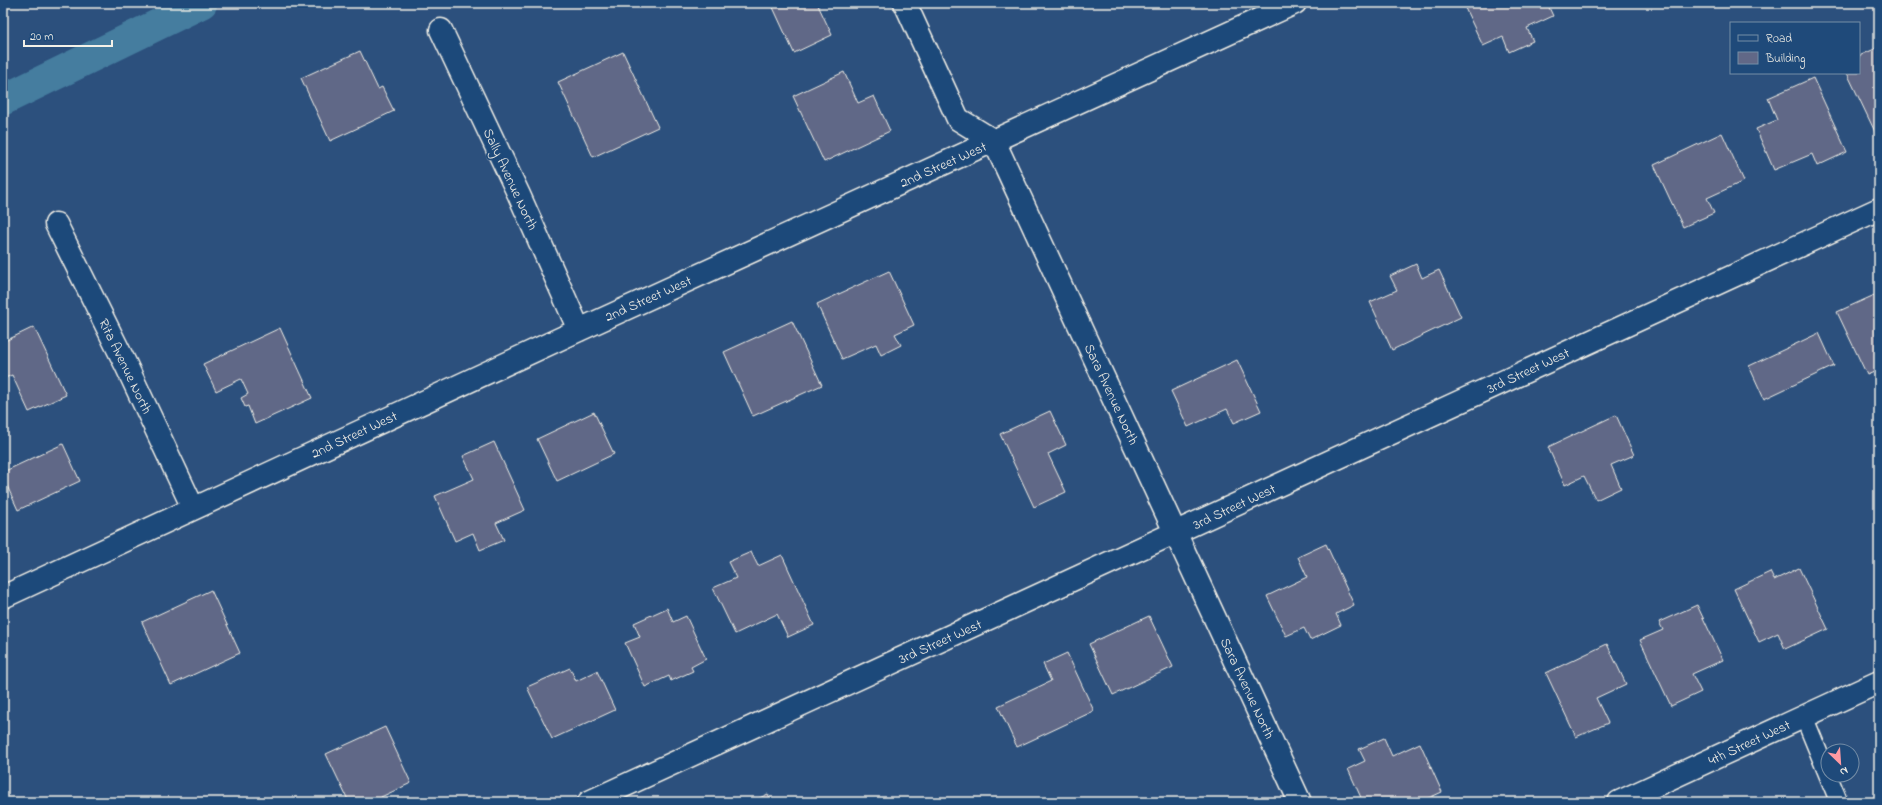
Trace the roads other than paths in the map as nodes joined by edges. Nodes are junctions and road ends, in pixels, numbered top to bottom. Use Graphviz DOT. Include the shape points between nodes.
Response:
graph roads {
  1 [pos="905,3"];
  2 [pos="1295,3"];
  3 [pos="441,30"];
  4 [pos="994,141"];
  5 [pos="1879,209"];
  6 [pos="56,224"];
  7 [pos="579,330"];
  8 [pos="193,508"];
  9 [pos="1177,533"];
  10 [pos="3,597"];
  11 [pos="1879,682"];
  12 [pos="1804,717"];
  13 [pos="589,802"];
  14 [pos="1300,802"];
  15 [pos="1619,802"];
  16 [pos="1839,802"];
  1 -- 4 [label="street" via="958,119"];
  2 -- 4 [label="street, 2nd Street West"];
  3 -- 7 [label="street, Sally Avenue North"];
  4 -- 7 [label="street, 2nd Street West"];
  4 -- 9 [label="street, Sara Avenue North"];
  5 -- 9 [label="street, 3rd Street West"];
  6 -- 8 [label="street, Rita Avenue North"];
  7 -- 8 [label="street, 2nd Street West"];
  8 -- 10 [label="street, 2nd Street West"];
  9 -- 13 [label="street, 3rd Street West"];
  9 -- 14 [label="street, Sara Avenue North"];
  11 -- 12 [label="street, 4th Street West"];
  12 -- 15 [label="street, 4th Street West"];
  12 -- 16 [label="lane"];
}
